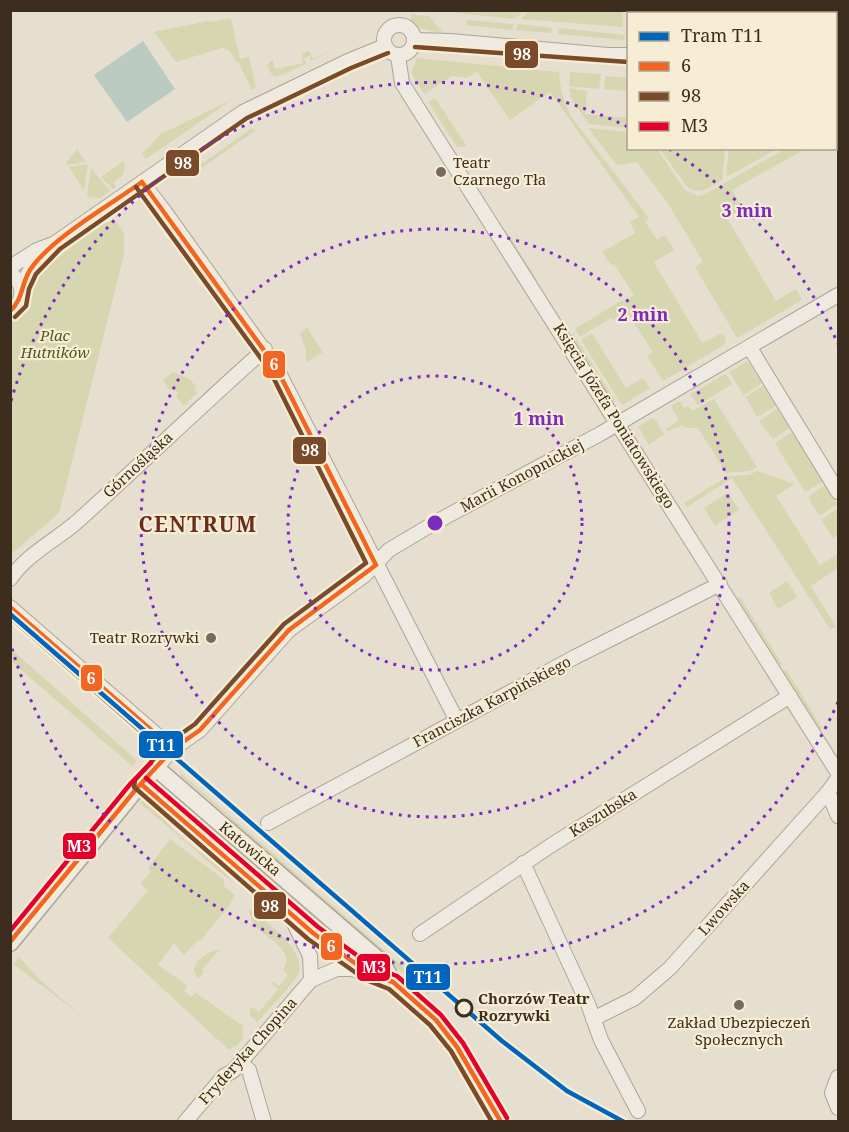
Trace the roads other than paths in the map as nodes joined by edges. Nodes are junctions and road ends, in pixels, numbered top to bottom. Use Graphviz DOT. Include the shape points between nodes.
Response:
graph roads {
  1 [pos="404,10"];
  2 [pos="400,25"];
  3 [pos="415,40"];
  4 [pos="385,46"];
  5 [pos="627,55"];
  6 [pos="398,56"];
  7 [pos="142,182"];
  8 [pos="55,243"];
  9 [pos="10,267"];
  10 [pos="10,273"];
  11 [pos="22,287"];
  12 [pos="838,295"];
  13 [pos="10,311"];
  14 [pos="750,348"];
  15 [pos="265,349"];
  16 [pos="618,424"];
  17 [pos="838,492"];
  18 [pos="376,565"];
  19 [pos="10,579"];
  20 [pos="720,584"];
  21 [pos="10,607"];
  22 [pos="790,696"];
  23 [pos="457,721"];
  24 [pos="173,749"];
  25 [pos="156,768"];
  26 [pos="838,773"];
  27 [pos="838,778"];
  28 [pos="141,784"];
  29 [pos="828,792"];
  30 [pos="838,816"];
  31 [pos="268,823"];
  32 [pos="523,863"];
  33 [pos="288,912"];
  34 [pos="420,934"];
  35 [pos="10,943"];
  36 [pos="370,974"];
  37 [pos="311,980"];
  38 [pos="393,982"];
  39 [pos="593,1019"];
  40 [pos="240,1063"];
  41 [pos="838,1077"];
  42 [pos="838,1108"];
  43 [pos="638,1111"];
  44 [pos="185,1122"];
  45 [pos="264,1122"];
  46 [pos="501,1122"];
  1 -- 2 [label="street"];
  2 -- 3 [label="street" via="410,30"];
  2 -- 4 [label="street" via="389,29 383,40"];
  3 -- 5 [label="street"];
  3 -- 6 [label="street" via="411,50"];
  4 -- 6 [label="street"];
  4 -- 7 [label="street" via="243,112"];
  6 -- 16 [label="street, Księcia Józefa Poniatowskiego" via="402,83"];
  7 -- 8 [label="street"];
  7 -- 15 [label="street"];
  8 -- 9 [label="street"];
  8 -- 11 [label="street" via="30,270"];
  10 -- 11 [label="street"];
  11 -- 13 [label="street" via="19,303"];
  12 -- 14 [label="street, Marii Konopnickiej"];
  14 -- 16 [label="street, Marii Konopnickiej"];
  14 -- 17 [label="street"];
  15 -- 18 [label="street"];
  15 -- 19 [label="street, Górnośląska"];
  16 -- 18 [label="street, Marii Konopnickiej" via="436,522 389,550"];
  16 -- 20 [label="street, Księcia Józefa Poniatowskiego"];
  18 -- 23 [label="street"];
  18 -- 24 [label="street, Marii Konopnickiej" via="289,630 200,730"];
  20 -- 22 [label="street, Księcia Józefa Poniatowskiego"];
  20 -- 23 [label="street, Franciszka Karpińskiego"];
  21 -- 24 [label="street"];
  22 -- 26 [label="street, Księcia Józefa Poniatowskiego"];
  22 -- 32 [label="street, Kaszubska"];
  23 -- 31 [label="street, Franciszka Karpińskiego"];
  24 -- 25 [label="street, Marii Konopnickiej"];
  25 -- 28 [label="street"];
  25 -- 38 [label="street, Katowicka" via="382,963"];
  27 -- 29 [label="street, Lwowska"];
  28 -- 33 [label="street, Katowicka"];
  28 -- 35 [label="street"];
  29 -- 30 [label="street"];
  29 -- 39 [label="street, Lwowska" via="670,968 635,998"];
  32 -- 34 [label="street, Kaszubska"];
  32 -- 39 [label="street"];
  33 -- 36 [label="street, Katowicka"];
  33 -- 37 [label="street" via="310,956"];
  36 -- 37 [label="street" via="337,969"];
  36 -- 38 [label="street, Katowicka"];
  37 -- 40 [label="street, Fryderyka Chopina"];
  38 -- 46 [label="street, Katowicka" via="436,1020"];
  39 -- 43 [label="street"];
  40 -- 44 [label="street, Fryderyka Chopina"];
  40 -- 45 [label="street" via="249,1070"];
  41 -- 42 [label="street" via="832,1093"];
}
